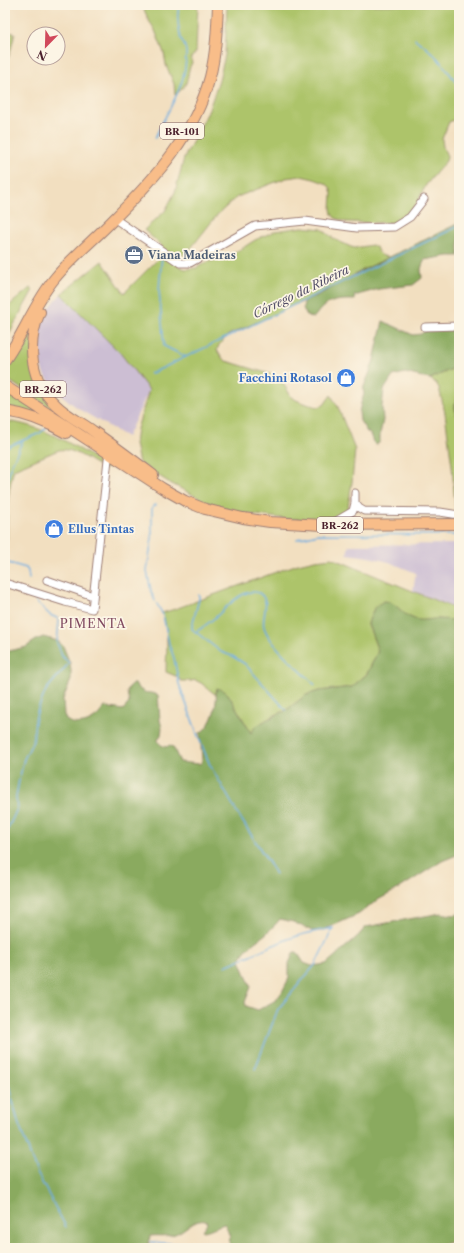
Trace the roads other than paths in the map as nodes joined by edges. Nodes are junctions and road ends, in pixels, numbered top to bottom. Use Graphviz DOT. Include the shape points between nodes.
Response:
graph roads {
  1 [pos="212,5"];
  2 [pos="218,5"];
  3 [pos="424,199"];
  4 [pos="115,218"];
  5 [pos="99,234"];
  6 [pos="459,326"];
  7 [pos="425,327"];
  8 [pos="5,349"];
  9 [pos="5,360"];
  10 [pos="5,381"];
  11 [pos="5,386"];
  12 [pos="5,411"];
  13 [pos="108,459"];
  14 [pos="355,493"];
  15 [pos="184,496"];
  16 [pos="355,503"];
  17 [pos="201,507"];
  18 [pos="222,513"];
  19 [pos="459,515"];
  20 [pos="459,524"];
  21 [pos="329,525"];
  22 [pos="47,580"];
  23 [pos="5,583"];
  24 [pos="93,596"];
  1 -- 8 [label="highway, BR-101" via="210,42 202,88 178,138 158,165 50,274 36,293"];
  2 -- 4 [label="highway, BR-101" via="213,62 196,116 169,160"];
  3 -- 4 [label="street" via="410,217 394,227 356,228 305,221 255,226 190,263 180,263"];
  4 -- 5 [label="highway, BR-101"];
  5 -- 9 [label="highway, BR-101" via="49,286"];
  5 -- 15 [label="highway, BR-262" via="59,280 42,307 32,338 34,369 41,385 55,405"];
  6 -- 7 [label="street"];
  10 -- 15 [label="highway, BR-262"];
  11 -- 17 [label="highway, BR-262" via="162,488"];
  12 -- 13 [label="highway, BR-262" via="23,414 50,424"];
  13 -- 17 [label="highway, BR-262" via="166,493"];
  13 -- 24 [label="street"];
  14 -- 16 [label="street"];
  15 -- 18 [label="highway, BR-262"];
  16 -- 19 [label="street" via="364,511 440,512"];
  16 -- 21 [label="street" via="353,511"];
  17 -- 18 [label="highway, BR-262"];
  18 -- 21 [label="highway, BR-262" via="270,522"];
  20 -- 21 [label="highway, BR-262"];
  22 -- 24 [label="street"];
  23 -- 24 [label="street" via="92,609"];
}
